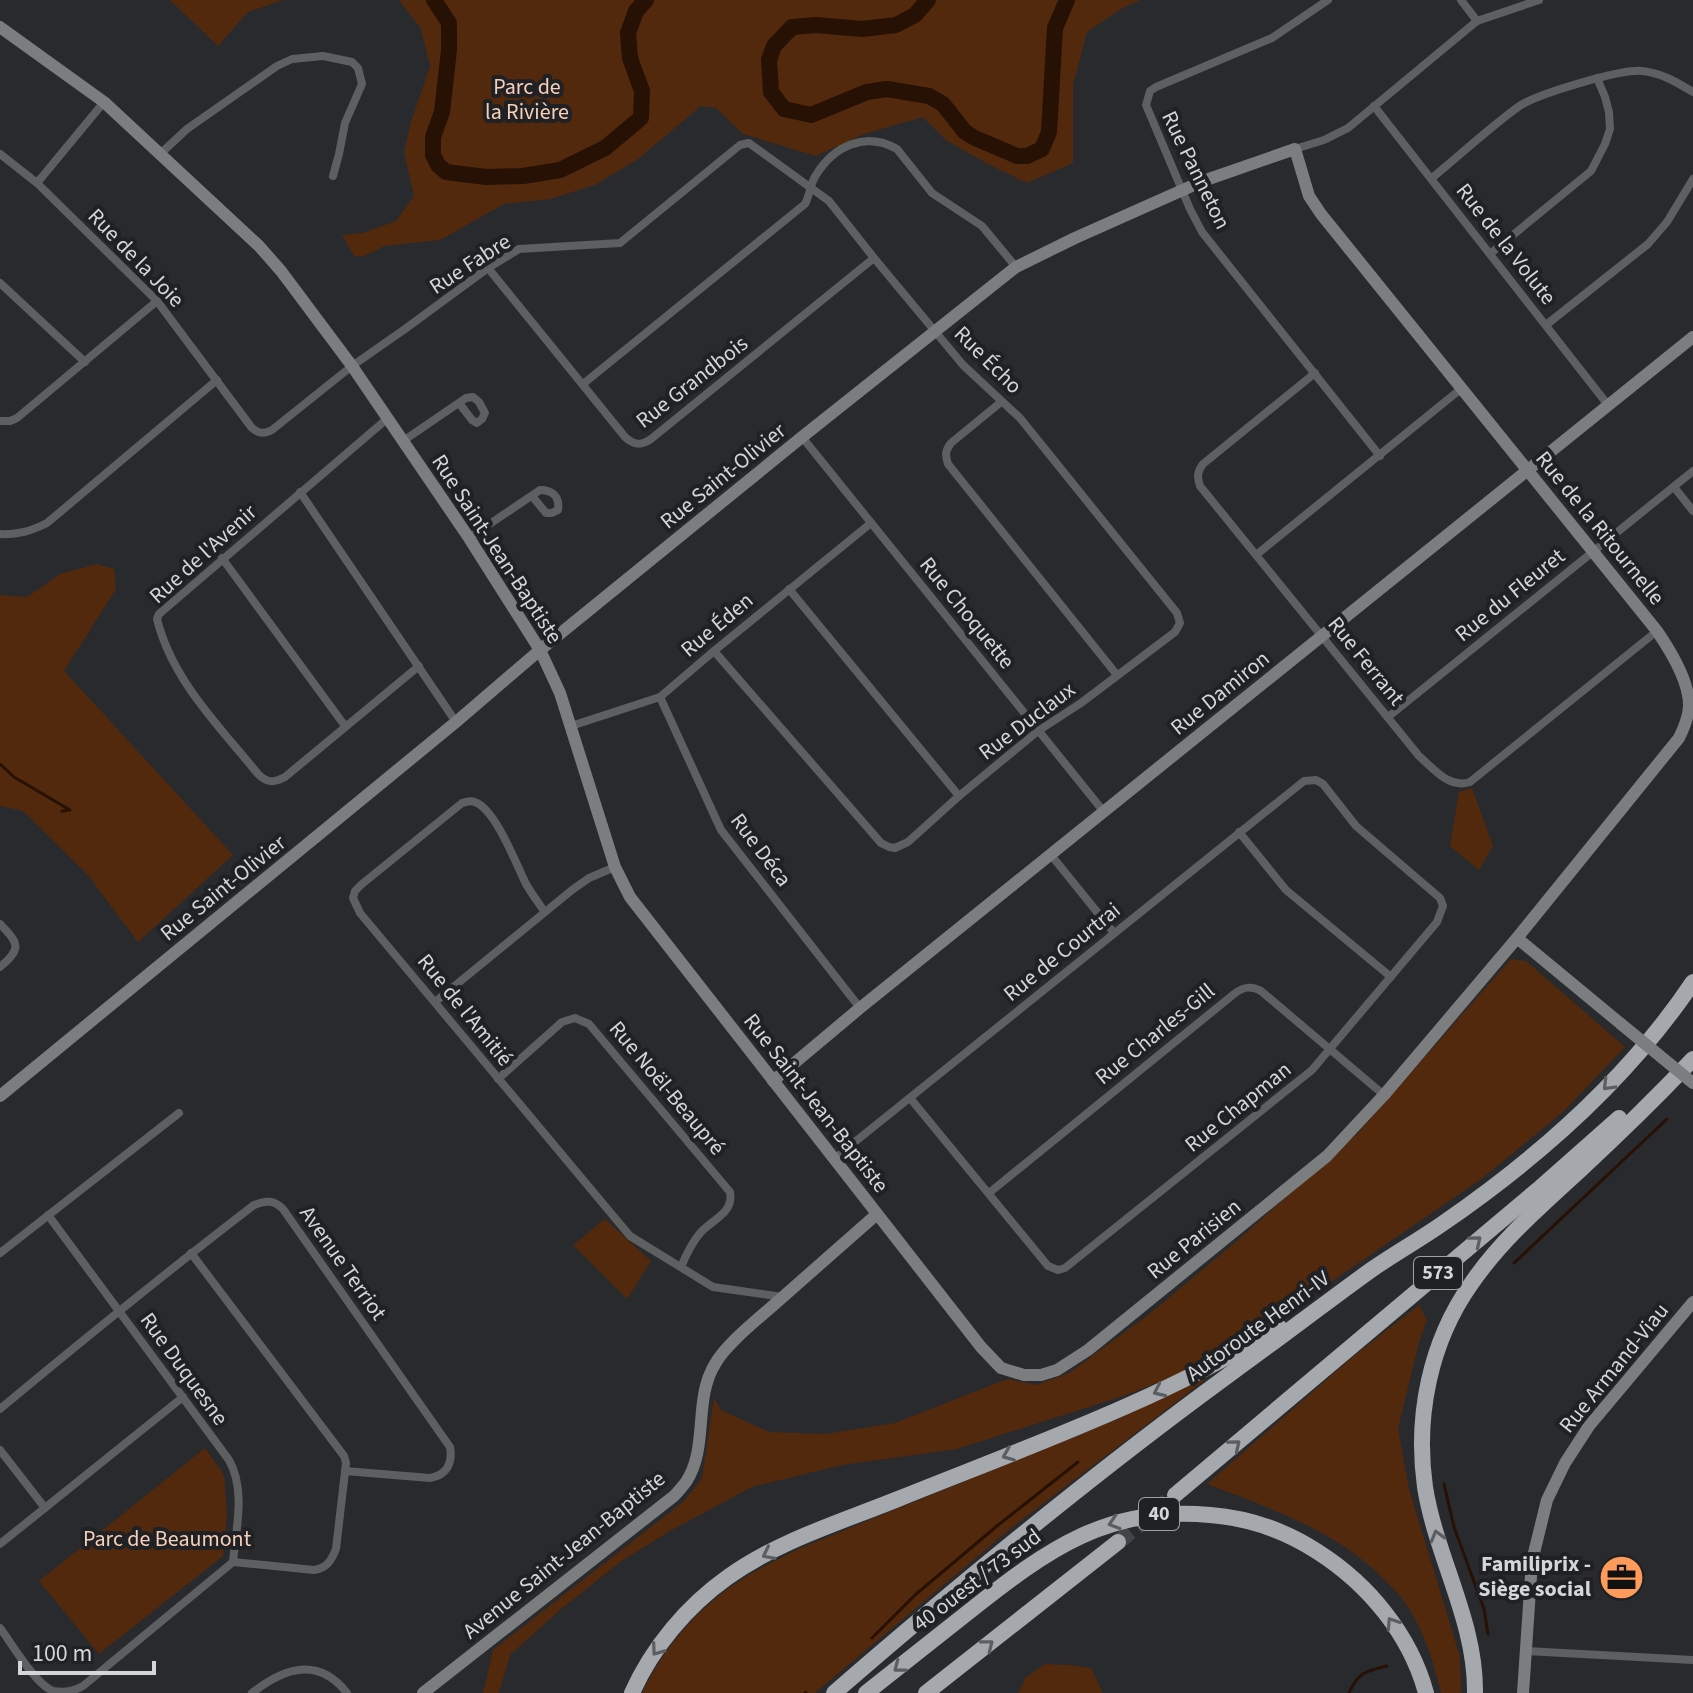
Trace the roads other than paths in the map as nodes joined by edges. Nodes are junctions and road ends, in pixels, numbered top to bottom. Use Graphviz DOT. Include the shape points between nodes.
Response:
graph roads {
  1 [pos="1328,0"];
  2 [pos="1461,0"];
  3 [pos="1539,0"];
  4 [pos="1477,21"];
  5 [pos="0,27"];
  6 [pos="1597,78"];
  7 [pos="1693,92"];
  8 [pos="104,102"];
  9 [pos="1374,106"];
  10 [pos="749,143"];
  11 [pos="1295,149"];
  12 [pos="0,154"];
  13 [pos="159,155"];
  14 [pos="333,176"];
  15 [pos="1432,178"];
  16 [pos="1693,179"];
  17 [pos="37,183"];
  18 [pos="810,186"];
  19 [pos="1183,190"];
  20 [pos="1491,253"];
  21 [pos="874,258"];
  22 [pos="1016,267"];
  23 [pos="488,268"];
  24 [pos="0,283"];
  25 [pos="157,301"];
  26 [pos="1546,325"];
  27 [pos="935,332"];
  28 [pos="1693,337"];
  29 [pos="85,362"];
  30 [pos="352,366"];
  31 [pos="1315,373"];
  32 [pos="217,380"];
  33 [pos="583,384"];
  34 [pos="1462,388"];
  35 [pos="1001,402"];
  36 [pos="459,403"];
  37 [pos="1608,405"];
  38 [pos="388,418"];
  39 [pos="0,421"];
  40 [pos="263,433"];
  41 [pos="802,437"];
  42 [pos="403,441"];
  43 [pos="1380,456"];
  44 [pos="1527,470"];
  45 [pos="1693,471"];
  46 [pos="1674,487"];
  47 [pos="300,492"];
  48 [pos="532,496"];
  49 [pos="1693,511"];
  50 [pos="871,523"];
  51 [pos="0,534"];
  52 [pos="469,538"];
  53 [pos="1593,551"];
  54 [pos="1256,555"];
  55 [pos="222,558"];
  56 [pos="789,589"];
  57 [pos="1180,623"];
  58 [pos="1657,631"];
  59 [pos="1323,635"];
  60 [pos="540,650"];
  61 [pos="714,651"];
  62 [pos="419,666"];
  63 [pos="1117,675"];
  64 [pos="660,697"];
  65 [pos="1388,717"];
  66 [pos="456,722"];
  67 [pos="345,726"];
  68 [pos="571,726"];
  69 [pos="1038,731"];
  70 [pos="1316,780"];
  71 [pos="959,796"];
  72 [pos="1104,812"];
  73 [pos="1239,832"];
  74 [pos="1051,855"];
  75 [pos="615,867"];
  76 [pos="544,911"];
  77 [pos="0,924"];
  78 [pos="1114,933"];
  79 [pos="1517,938"];
  80 [pos="0,967"];
  81 [pos="1391,977"];
  82 [pos="1693,982"];
  83 [pos="435,1002"];
  84 [pos="860,1008"];
  85 [pos="1693,1043"];
  86 [pos="1329,1049"];
  87 [pos="1693,1059"];
  88 [pos="498,1079"];
  89 [pos="773,1081"];
  90 [pos="1693,1083"];
  91 [pos="1384,1095"];
  92 [pos="0,1096"];
  93 [pos="910,1098"];
  94 [pos="179,1113"];
  95 [pos="835,1159"];
  96 [pos="989,1193"];
  97 [pos="877,1214"];
  98 [pos="48,1215"];
  99 [pos="0,1253"];
  100 [pos="191,1253"];
  101 [pos="681,1267"];
  102 [pos="1372,1269"];
  103 [pos="783,1297"];
  104 [pos="1693,1302"];
  105 [pos="118,1310"];
  106 [pos="183,1397"];
  107 [pos="0,1409"];
  108 [pos="0,1450"];
  109 [pos="345,1471"];
  110 [pos="1175,1495"];
  111 [pos="45,1508"];
  112 [pos="1118,1542"];
  113 [pos="0,1544"];
  114 [pos="233,1562"];
  115 [pos="0,1628"];
  116 [pos="1526,1651"];
  117 [pos="1693,1660"];
  118 [pos="252,1693"];
  119 [pos="347,1693"];
  120 [pos="423,1693"];
  121 [pos="632,1693"];
  122 [pos="834,1693"];
  123 [pos="866,1693"];
  124 [pos="926,1693"];
  125 [pos="1426,1693"];
  126 [pos="1475,1693"];
  127 [pos="1523,1693"];
  1 -- 19 [label="street, Rue Panneton" via="1272,38 1150,91 1149,115"];
  2 -- 4 [label="street"];
  3 -- 4 [label="street, Rue Saint-Olivier"];
  4 -- 9 [label="street, Rue Saint-Olivier"];
  5 -- 8 [label="street, Rue Saint-Jean-Baptiste"];
  6 -- 7 [label="street" via="1652,72"];
  6 -- 15 [label="street" via="1521,105"];
  6 -- 20 [label="street" via="1610,129 1591,171"];
  8 -- 13 [label="street, Rue Saint-Jean-Baptiste"];
  8 -- 17 [label="street"];
  9 -- 11 [label="street, Rue Saint-Olivier" via="1348,128"];
  9 -- 15 [label="street, Rue de la Volute"];
  10 -- 18 [label="street, Rue Écho"];
  10 -- 23 [label="street, Rue Fabre" via="620,243 519,249"];
  11 -- 19 [label="street, Rue Saint-Olivier"];
  11 -- 34 [label="street, Rue de la Ritournelle" via="1309,196 1321,214"];
  12 -- 17 [label="street, Rue de la Joie"];
  13 -- 14 [label="street" via="277,66 323,56 352,62 362,84 345,123"];
  13 -- 30 [label="street, Rue Saint-Jean-Baptiste" via="259,246"];
  15 -- 20 [label="street, Rue de la Volute"];
  16 -- 26 [label="street" via="1648,244"];
  17 -- 25 [label="street, Rue de la Joie"];
  18 -- 21 [label="street, Rue Écho" via="829,201"];
  18 -- 22 [label="street" via="836,151 871,140 890,145 932,193 982,226"];
  18 -- 33 [label="street" via="800,208"];
  19 -- 22 [label="street, Rue Saint-Olivier"];
  19 -- 31 [label="street, Rue Panneton" via="1202,232"];
  20 -- 26 [label="street, Rue de la Volute"];
  21 -- 27 [label="street, Rue Écho"];
  21 -- 33 [label="street, Rue Grandbois" via="644,444 625,437"];
  22 -- 27 [label="street, Rue Saint-Olivier"];
  23 -- 30 [label="street, Rue Fabre"];
  23 -- 33 [label="street, Rue Grandbois"];
  24 -- 29 [label="street"];
  25 -- 29 [label="street"];
  25 -- 32 [label="street, Rue de la Joie"];
  26 -- 37 [label="street, Rue de la Volute"];
  27 -- 35 [label="street, Rue Écho"];
  27 -- 41 [label="street, Rue Saint-Olivier"];
  28 -- 37 [label="street, Rue Damiron"];
  29 -- 39 [label="street" via="17,418"];
  30 -- 38 [label="street, Rue Saint-Jean-Baptiste"];
  30 -- 40 [label="street, Rue Fabre"];
  31 -- 43 [label="street, Rue Panneton"];
  31 -- 54 [label="street, Rue Ferrant" via="1198,470 1200,486"];
  32 -- 40 [label="street, Rue de la Joie" via="252,428"];
  32 -- 51 [label="street" via="47,523"];
  34 -- 43 [label="street"];
  34 -- 44 [label="street, Rue de la Ritournelle"];
  35 -- 57 [label="street, Rue Écho" via="1051,456"];
  35 -- 63 [label="street" via="951,443 945,456 948,464"];
  36 -- 42 [label="street"];
  37 -- 44 [label="street, Rue Damiron"];
  38 -- 42 [label="street, Rue Saint-Jean-Baptiste"];
  38 -- 47 [label="street, Rue de l'Avenir"];
  41 -- 50 [label="street, Rue Choquette"];
  41 -- 60 [label="street, Rue Saint-Olivier"];
  42 -- 52 [label="street, Rue Saint-Jean-Baptiste"];
  43 -- 54 [label="street"];
  44 -- 53 [label="street, Rue de la Ritournelle"];
  44 -- 59 [label="street, Rue Damiron"];
  45 -- 46 [label="street, Rue du Fleuret"];
  46 -- 49 [label="street"];
  46 -- 53 [label="street, Rue du Fleuret"];
  47 -- 55 [label="street, Rue de l'Avenir"];
  47 -- 62 [label="street"];
  48 -- 52 [label="street"];
  50 -- 56 [label="street, Rue Éden"];
  50 -- 69 [label="street, Rue Choquette"];
  52 -- 60 [label="street, Rue Saint-Jean-Baptiste"];
  53 -- 58 [label="street, Rue de la Ritournelle"];
  53 -- 65 [label="street, Rue du Fleuret"];
  54 -- 59 [label="street, Rue Ferrant"];
  55 -- 67 [label="street"];
  55 -- 67 [label="street, Rue de l'Avenir" via="157,619 188,688 269,782 285,777"];
  56 -- 61 [label="street, Rue Éden"];
  56 -- 71 [label="street"];
  57 -- 63 [label="street, Rue Duclaux"];
  58 -- 65 [label="street, Rue Ferrant" via="1465,784 1445,779"];
  58 -- 79 [label="street, Rue de la Ritournelle" via="1687,692 1686,723"];
  59 -- 65 [label="street, Rue Ferrant"];
  59 -- 72 [label="street, Rue Damiron"];
  60 -- 66 [label="street, Rue Saint-Olivier"];
  60 -- 68 [label="street, Rue Saint-Jean-Baptiste"];
  61 -- 64 [label="street, Rue Éden"];
  61 -- 71 [label="street, Rue Duclaux" via="881,843 895,848 908,842"];
  62 -- 66 [label="street"];
  62 -- 67 [label="street, Rue de l'Avenir"];
  63 -- 69 [label="street, Rue Duclaux"];
  64 -- 68 [label="street, Rue Éden"];
  64 -- 84 [label="street, Rue Déca" via="721,830"];
  66 -- 92 [label="street, Rue Saint-Olivier"];
  68 -- 75 [label="street, Rue Saint-Jean-Baptiste"];
  69 -- 71 [label="street, Rue Duclaux"];
  69 -- 72 [label="street, Rue Choquette"];
  70 -- 73 [label="street, Rue de Courtrai" via="1304,781"];
  70 -- 81 [label="street, Rue Chapman" via="1364,834 1440,898 1437,922"];
  72 -- 74 [label="street, Rue Damiron"];
  73 -- 78 [label="street, Rue de Courtrai"];
  73 -- 81 [label="street" via="1286,890"];
  74 -- 78 [label="street"];
  74 -- 84 [label="street, Rue Damiron"];
  75 -- 76 [label="street" via="589,878"];
  75 -- 89 [label="street, Rue Saint-Jean-Baptiste" via="630,897"];
  76 -- 83 [label="street"];
  76 -- 83 [label="street, Rue de l'Amitié" via="502,832 482,807 469,801 362,884 355,891 355,906"];
  77 -- 80 [label="street" via="16,948"];
  78 -- 93 [label="street, Rue de Courtrai"];
  79 -- 90 [label="street, bridge"];
  79 -- 91 [label="street, Rue Parisien"];
  81 -- 86 [label="street, Rue Chapman"];
  82 -- 102 [label="highway, Autoroute Henri-IV / 573, one-way" via="1577,1118 1443,1223"];
  83 -- 88 [label="street, Rue de l'Amitié"];
  84 -- 89 [label="street, Rue Damiron"];
  110 -- 85 [label="highway, 573, one-way" via="1574,1159"];
  86 -- 91 [label="street, Rue Charles-Gill"];
  86 -- 96 [label="street, Rue Charles-Gill" via="1261,991 1241,989"];
  86 -- 96 [label="street, Rue Chapman" via="1312,1070 1065,1268 1048,1266"];
  126 -- 87 [label="highway, one-way" via="1467,1633 1422,1465 1425,1394 1438,1346 1470,1285 1512,1234"];
  88 -- 101 [label="street, Rue de l'Amitié" via="630,1236"];
  88 -- 101 [label="street, Rue Noël-Beaupré" via="562,1022 575,1018 589,1024 730,1192 729,1207 701,1232"];
  89 -- 95 [label="street, Rue Saint-Jean-Baptiste"];
  91 -- 97 [label="street, Rue Parisien" via="1327,1156 1282,1194 1088,1350 1041,1375 1001,1368"];
  93 -- 95 [label="street, Rue de Courtrai"];
  93 -- 96 [label="street, Rue Chapman"];
  94 -- 98 [label="street"];
  95 -- 97 [label="street, Rue Saint-Jean-Baptiste"];
  97 -- 103 [label="street, Avenue Saint-Jean-Baptiste"];
  98 -- 99 [label="street"];
  98 -- 105 [label="street, Rue Duquesne"];
  100 -- 105 [label="street, Avenue Terriot"];
  100 -- 109 [label="street" via="344,1456"];
  100 -- 109 [label="street, Avenue Terriot" via="254,1205 277,1203 450,1447 448,1469 430,1478"];
  101 -- 103 [label="street, Rue de l'Amitié" via="713,1287"];
  102 -- 121 [label="highway, one-way" via="1268,1334 1165,1388 747,1565 688,1611 649,1661"];
  102 -- 122 [label="highway, Autoroute Henri-IV / 573" via="1046,1515"];
  103 -- 120 [label="street, Avenue Saint-Jean-Baptiste" via="714,1365 703,1392 695,1459 674,1496"];
  104 -- 116 [label="street, Rue Armand-Viau" via="1589,1426 1547,1500 1532,1561"];
  105 -- 106 [label="street, Rue Duquesne"];
  105 -- 107 [label="street, Avenue Terriot"];
  106 -- 111 [label="street"];
  106 -- 114 [label="street, Rue Duquesne" via="235,1470 239,1503"];
  108 -- 111 [label="street"];
  109 -- 114 [label="street" via="336,1549 329,1564 314,1570"];
  111 -- 113 [label="street"];
  124 -- 112 [label="highway, one-way"];
  114 -- 115 [label="street" via="69,1693 51,1691 39,1681"];
  116 -- 117 [label="street"];
  116 -- 127 [label="street, Rue Armand-Viau"];
  118 -- 119 [label="street" via="267,1681 300,1669 331,1676"];
  125 -- 123 [label="highway, 40 ouest / 73 sud / 40, one-way" via="1386,1614 1333,1562 1267,1528 1193,1513 1118,1521 1060,1546"];
}
